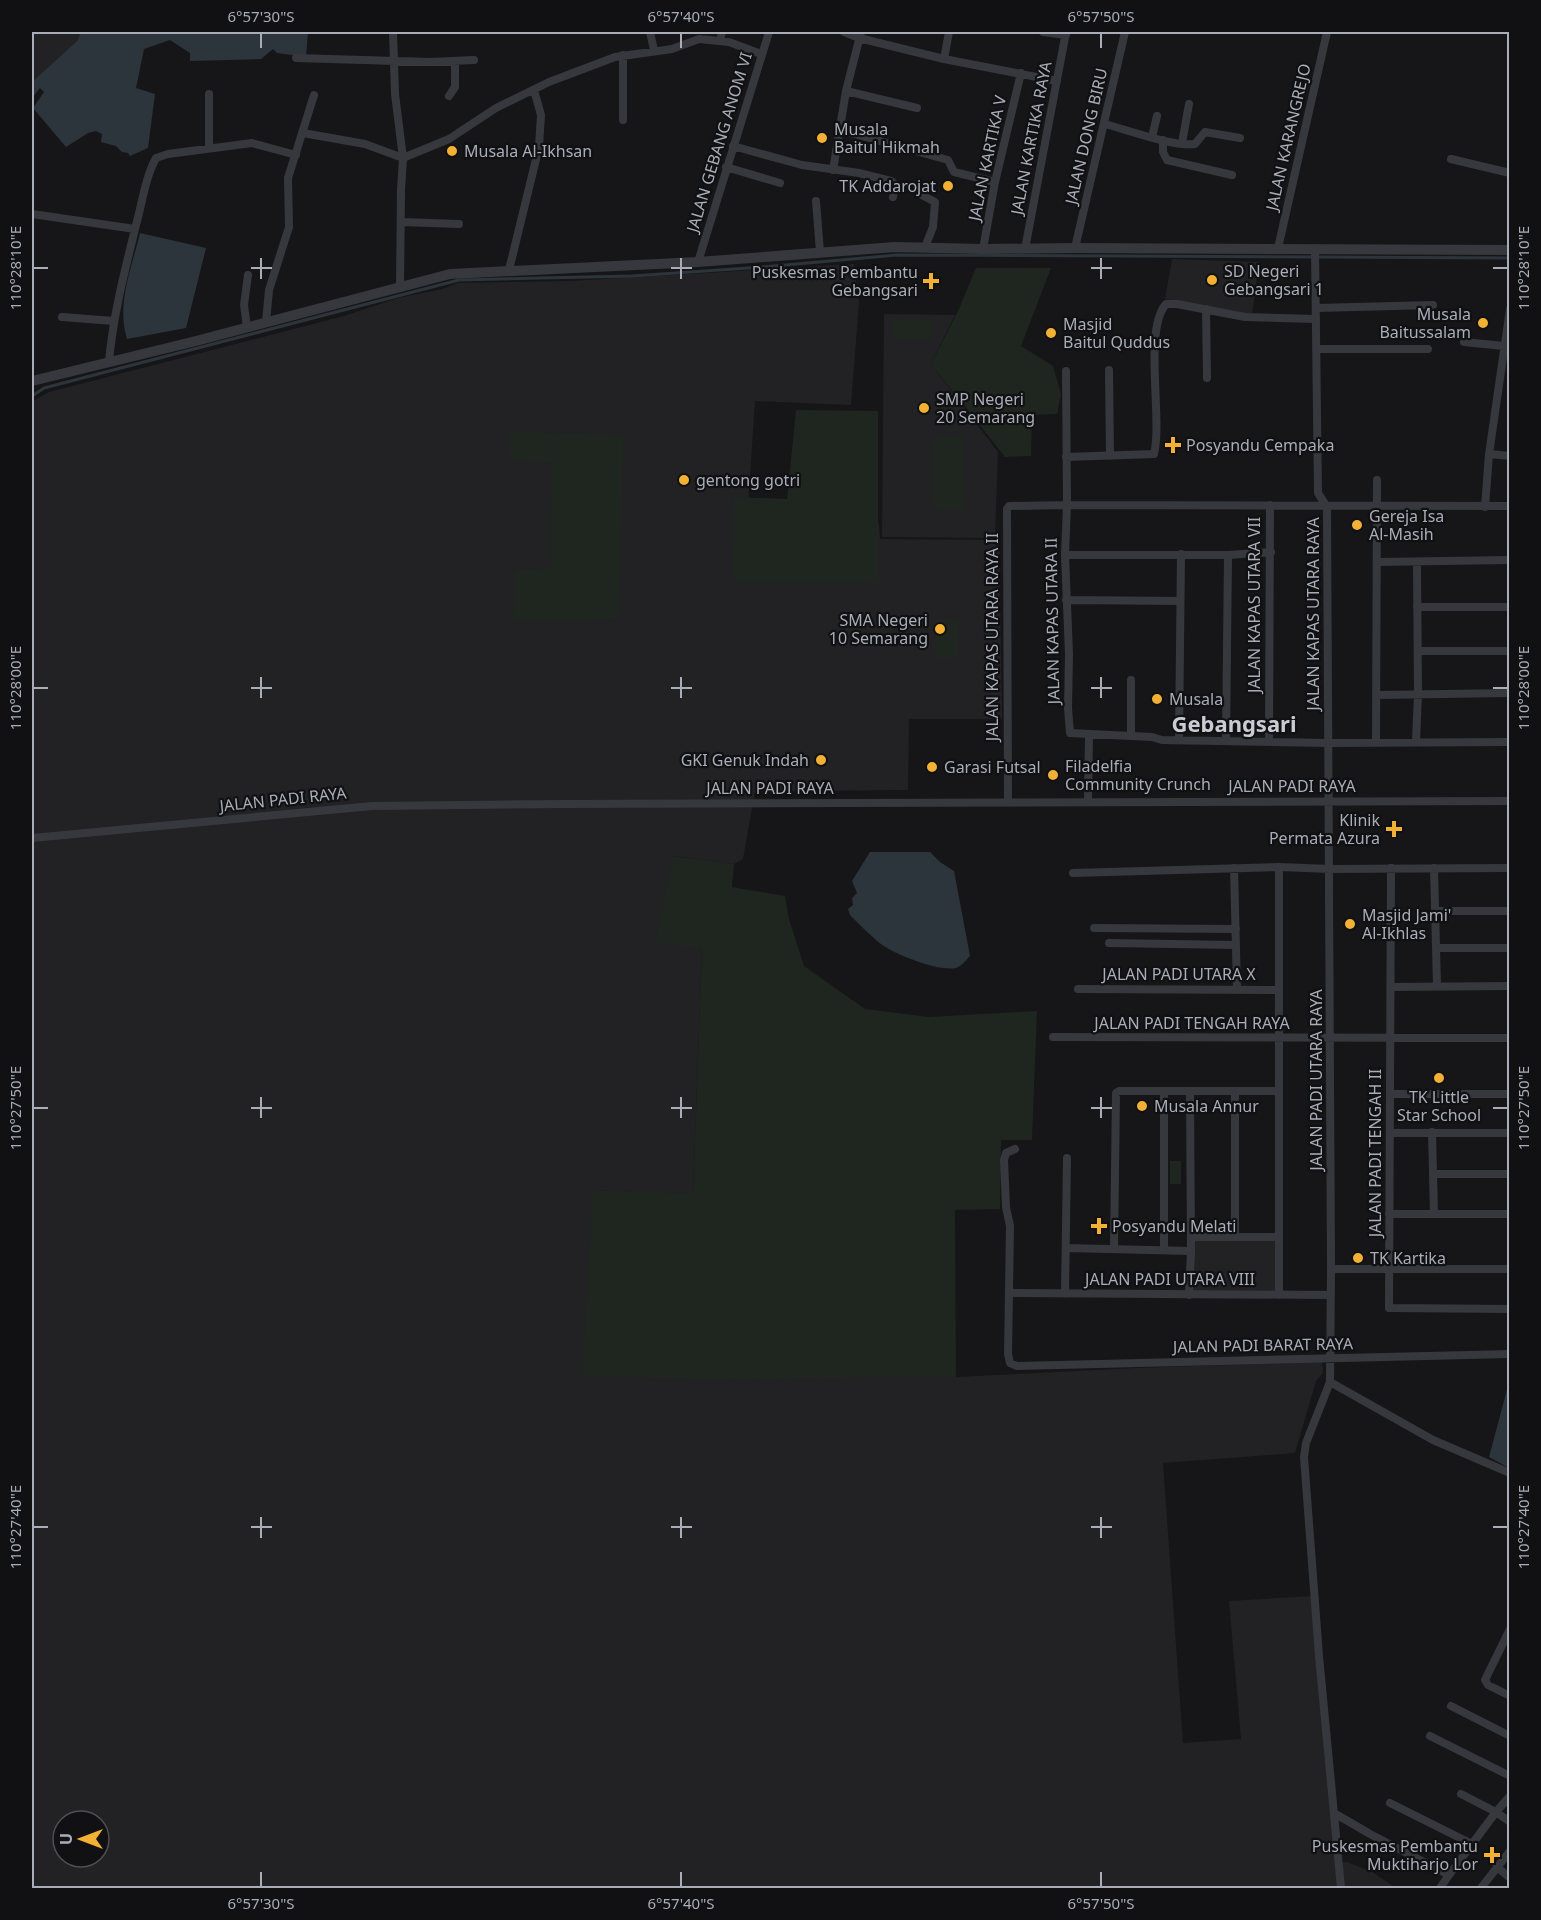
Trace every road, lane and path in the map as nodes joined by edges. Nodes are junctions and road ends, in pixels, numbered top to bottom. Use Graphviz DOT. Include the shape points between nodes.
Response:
graph roads {
  1 [pos="393,32"];
  2 [pos="650,32"];
  3 [pos="769,32"];
  4 [pos="844,32"];
  5 [pos="949,32"];
  6 [pos="1043,32"];
  7 [pos="1125,32"];
  8 [pos="1327,32"];
  9 [pos="1066,33"];
  10 [pos="860,35"];
  11 [pos="721,36"];
  12 [pos="654,50"];
  13 [pos="762,54"];
  14 [pos="623,55"];
  15 [pos="296,58"];
  16 [pos="944,59"];
  17 [pos="474,60"];
  18 [pos="393,61"];
  19 [pos="455,61"];
  20 [pos="1021,73"];
  21 [pos="1057,81"];
  22 [pos="534,90"];
  23 [pos="846,91"];
  24 [pos="209,94"];
  25 [pos="314,95"];
  26 [pos="449,96"];
  27 [pos="1189,104"];
  28 [pos="917,108"];
  29 [pos="1157,116"];
  30 [pos="623,120"];
  31 [pos="1105,124"];
  32 [pos="840,130"];
  33 [pos="303,133"];
  34 [pos="1152,137"];
  35 [pos="1240,138"];
  36 [pos="1163,140"];
  37 [pos="1182,143"];
  38 [pos="733,146"];
  39 [pos="208,147"];
  40 [pos="296,155"];
  41 [pos="404,158"];
  42 [pos="1451,159"];
  43 [pos="726,167"];
  44 [pos="832,170"];
  45 [pos="1509,173"];
  46 [pos="1232,176"];
  47 [pos="995,182"];
  48 [pos="780,183"];
  49 [pos="918,193"];
  50 [pos="893,197"];
  51 [pos="816,201"];
  52 [pos="32,214"];
  53 [pos="401,222"];
  54 [pos="459,224"];
  55 [pos="135,229"];
  56 [pos="925,247"];
  57 [pos="1075,248"];
  58 [pos="1278,248"];
  59 [pos="983,249"];
  60 [pos="1026,249"];
  61 [pos="1509,250"];
  62 [pos="820,252"];
  63 [pos="1315,255"];
  64 [pos="698,262"];
  65 [pos="509,270"];
  66 [pos="248,275"];
  67 [pos="400,288"];
  68 [pos="1433,305"];
  69 [pos="1316,308"];
  70 [pos="1206,309"];
  71 [pos="1509,309"];
  72 [pos="62,317"];
  73 [pos="1316,319"];
  74 [pos="114,321"];
  75 [pos="266,322"];
  76 [pos="247,327"];
  77 [pos="1464,342"];
  78 [pos="1504,346"];
  79 [pos="1428,349"];
  80 [pos="1317,350"];
  81 [pos="109,362"];
  82 [pos="1109,370"];
  83 [pos="1066,371"];
  84 [pos="1207,378"];
  85 [pos="32,381"];
  86 [pos="1489,454"];
  87 [pos="1110,456"];
  88 [pos="1509,456"];
  89 [pos="1066,457"];
  90 [pos="1377,480"];
  91 [pos="1067,505"];
  92 [pos="1270,505"];
  93 [pos="1509,506"];
  94 [pos="1327,507"];
  95 [pos="1377,507"];
  96 [pos="1485,507"];
  97 [pos="1271,552"];
  98 [pos="1181,554"];
  99 [pos="1065,555"];
  100 [pos="1228,555"];
  101 [pos="1509,560"];
  102 [pos="1377,562"];
  103 [pos="1417,562"];
  104 [pos="1066,600"];
  105 [pos="1180,601"];
  106 [pos="1417,607"];
  107 [pos="1509,607"];
  108 [pos="1418,651"];
  109 [pos="1509,651"];
  110 [pos="1131,680"];
  111 [pos="1509,693"];
  112 [pos="1418,694"];
  113 [pos="1377,695"];
  114 [pos="1089,735"];
  115 [pos="1131,736"];
  116 [pos="1179,740"];
  117 [pos="1226,741"];
  118 [pos="1269,741"];
  119 [pos="1376,742"];
  120 [pos="1416,742"];
  121 [pos="1509,742"];
  122 [pos="1329,743"];
  123 [pos="1330,801"];
  124 [pos="1509,801"];
  125 [pos="1008,802"];
  126 [pos="1088,802"];
  127 [pos="32,838"];
  128 [pos="1279,867"];
  129 [pos="1234,868"];
  130 [pos="1391,868"];
  131 [pos="1434,868"];
  132 [pos="1509,868"];
  133 [pos="1330,869"];
  134 [pos="1073,873"];
  135 [pos="1435,911"];
  136 [pos="1509,911"];
  137 [pos="1094,928"];
  138 [pos="1171,928"];
  139 [pos="1236,929"];
  140 [pos="1108,942"];
  141 [pos="1171,943"];
  142 [pos="1236,945"];
  143 [pos="1436,948"];
  144 [pos="1509,948"];
  145 [pos="1437,986"];
  146 [pos="1509,986"];
  147 [pos="1390,987"];
  148 [pos="1078,989"];
  149 [pos="1237,989"];
  150 [pos="1279,990"];
  151 [pos="1053,1037"];
  152 [pos="1390,1037"];
  153 [pos="1278,1038"];
  154 [pos="1509,1038"];
  155 [pos="1330,1039"];
  156 [pos="1164,1091"];
  157 [pos="1190,1091"];
  158 [pos="1235,1091"];
  159 [pos="1279,1092"];
  160 [pos="1390,1094"];
  161 [pos="1509,1094"];
  162 [pos="1432,1132"];
  163 [pos="1390,1133"];
  164 [pos="1509,1133"];
  165 [pos="1015,1149"];
  166 [pos="1067,1158"];
  167 [pos="1434,1173"];
  168 [pos="1509,1174"];
  169 [pos="1389,1214"];
  170 [pos="1434,1214"];
  171 [pos="1509,1214"];
  172 [pos="1191,1237"];
  173 [pos="1235,1237"];
  174 [pos="1279,1237"];
  175 [pos="1066,1248"];
  176 [pos="1114,1249"];
  177 [pos="1164,1250"];
  178 [pos="1191,1251"];
  179 [pos="1331,1269"];
  180 [pos="1389,1269"];
  181 [pos="1509,1269"];
  182 [pos="1009,1293"];
  183 [pos="1065,1294"];
  184 [pos="1189,1294"];
  185 [pos="1279,1295"];
  186 [pos="1331,1295"];
  187 [pos="1509,1309"];
  188 [pos="1509,1354"];
  189 [pos="1330,1363"];
  190 [pos="1330,1382"];
  191 [pos="1509,1473"];
  192 [pos="1509,1629"];
  193 [pos="1509,1696"];
  194 [pos="1451,1706"];
  195 [pos="1430,1736"];
  196 [pos="1509,1736"];
  197 [pos="1509,1776"];
  198 [pos="1461,1794"];
  199 [pos="1509,1796"];
  200 [pos="1390,1803"];
  201 [pos="1496,1812"];
  202 [pos="1334,1813"];
  203 [pos="1509,1822"];
  204 [pos="1472,1844"];
  205 [pos="1509,1851"];
  206 [pos="1497,1867"];
  207 [pos="1449,1875"];
  208 [pos="1509,1878"];
  209 [pos="1341,1888"];
  210 [pos="1440,1888"];
  211 [pos="1481,1888"];
  1 -- 18 [label="street"];
  2 -- 12 [label="street"];
  3 -- 13 [label="street, JALAN GEBANG ANOM VI"];
  4 -- 10 [label="street"];
  5 -- 16 [label="street"];
  6 -- 9 [label="street"];
  7 -- 31 [label="street, JALAN DONG BIRU"];
  8 -- 58 [label="street, JALAN KARANGREJO"];
  9 -- 21 [label="street, JALAN KARTIKA RAYA"];
  10 -- 16 [label="street"];
  10 -- 23 [label="street"];
  11 -- 12 [label="street"];
  11 -- 13 [label="street"];
  12 -- 14 [label="street"];
  13 -- 38 [label="street, JALAN GEBANG ANOM VI"];
  14 -- 22 [label="street"];
  14 -- 30 [label="street"];
  15 -- 18 [label="street"];
  16 -- 20 [label="street"];
  17 -- 19 [label="street"];
  18 -- 19 [label="street"];
  18 -- 41 [label="street"];
  19 -- 26 [label="street" via="454,87"];
  20 -- 21 [label="street"];
  20 -- 47 [label="street, JALAN KARTIKA V"];
  21 -- 60 [label="street, JALAN KARTIKA RAYA"];
  22 -- 41 [label="street" via="496,108 449,140"];
  22 -- 65 [label="street" via="542,116 539,147"];
  23 -- 28 [label="street"];
  23 -- 32 [label="street"];
  24 -- 39 [label="street"];
  25 -- 33 [label="street"];
  27 -- 37 [label="street"];
  29 -- 34 [label="street"];
  31 -- 34 [label="street"];
  31 -- 57 [label="street, JALAN DONG BIRU"];
  32 -- 44 [label="street"];
  32 -- 47 [label="street" via="948,160 954,172"];
  33 -- 40 [label="street"];
  33 -- 41 [label="street" via="365,144"];
  34 -- 36 [label="street"];
  35 -- 37 [label="street" via="1208,131 1195,144"];
  36 -- 37 [label="street"];
  36 -- 46 [label="street" via="1167,160"];
  38 -- 43 [label="street, JALAN GEBANG ANOM VI"];
  38 -- 44 [label="street"];
  39 -- 40 [label="street" via="256,143"];
  39 -- 55 [label="street" via="156,158"];
  40 -- 75 [label="street" via="286,185 289,227 269,290"];
  41 -- 53 [label="street"];
  42 -- 45 [label="street"];
  43 -- 48 [label="street"];
  43 -- 64 [label="street, JALAN GEBANG ANOM VI"];
  44 -- 50 [label="street" via="895,183"];
  47 -- 59 [label="street, JALAN KARTIKA V"];
  49 -- 56 [label="street" via="935,202 933,227"];
  51 -- 62 [label="street"];
  52 -- 55 [label="street"];
  53 -- 54 [label="street"];
  53 -- 67 [label="street"];
  55 -- 74 [label="street"];
  56 -- 59 [label="street"];
  56 -- 62 [label="street"];
  57 -- 58 [label="street"];
  57 -- 60 [label="street"];
  58 -- 63 [label="street"];
  59 -- 60 [label="street"];
  61 -- 63 [label="street"];
  62 -- 64 [label="street"];
  63 -- 69 [label="street, JALAN KAPAS UTARA RAYA"];
  64 -- 65 [label="street"];
  65 -- 67 [label="street" via="450,274"];
  66 -- 76 [label="street" via="244,305"];
  67 -- 75 [label="street"];
  68 -- 69 [label="street"];
  69 -- 73 [label="street, JALAN KAPAS UTARA RAYA"];
  70 -- 73 [label="street" via="1245,317"];
  70 -- 84 [label="street"];
  70 -- 87 [label="street" via="1171,303 1164,306 1155,344 1155,451 1151,455"];
  71 -- 78 [label="street"];
  72 -- 74 [label="street"];
  73 -- 80 [label="street, JALAN KAPAS UTARA RAYA"];
  74 -- 81 [label="street"];
  75 -- 76 [label="street"];
  76 -- 81 [label="street"];
  77 -- 78 [label="street"];
  78 -- 86 [label="street"];
  79 -- 80 [label="street"];
  80 -- 94 [label="street, JALAN KAPAS UTARA RAYA" via="1318,493"];
  81 -- 85 [label="street"];
  82 -- 87 [label="street"];
  83 -- 89 [label="street, JALAN KAPAS UTARA II"];
  86 -- 88 [label="street"];
  86 -- 96 [label="street"];
  87 -- 89 [label="street"];
  89 -- 91 [label="street, JALAN KAPAS UTARA II"];
  90 -- 95 [label="street"];
  91 -- 92 [label="street"];
  91 -- 99 [label="street, JALAN KAPAS UTARA II"];
  91 -- 125 [label="street, JALAN KAPAS UTARA RAYA II" via="1007,507"];
  92 -- 94 [label="street"];
  92 -- 97 [label="street, JALAN KAPAS UTARA VII"];
  93 -- 96 [label="street"];
  94 -- 95 [label="street"];
  94 -- 122 [label="street, JALAN KAPAS UTARA RAYA"];
  95 -- 96 [label="street"];
  95 -- 102 [label="street"];
  97 -- 100 [label="street"];
  97 -- 118 [label="street, JALAN KAPAS UTARA VII"];
  98 -- 99 [label="street"];
  98 -- 100 [label="street"];
  98 -- 105 [label="street"];
  99 -- 104 [label="street, JALAN KAPAS UTARA II"];
  100 -- 117 [label="street"];
  101 -- 103 [label="street"];
  102 -- 103 [label="street"];
  102 -- 113 [label="street"];
  103 -- 106 [label="street"];
  104 -- 105 [label="street"];
  104 -- 114 [label="street, JALAN KAPAS UTARA II" via="1069,730 1072,735"];
  105 -- 116 [label="street"];
  106 -- 107 [label="street"];
  106 -- 108 [label="street"];
  108 -- 109 [label="street"];
  108 -- 112 [label="street"];
  110 -- 115 [label="street"];
  111 -- 112 [label="street"];
  112 -- 113 [label="street"];
  112 -- 120 [label="street"];
  113 -- 119 [label="street"];
  114 -- 115 [label="street"];
  114 -- 126 [label="street"];
  115 -- 116 [label="street"];
  116 -- 117 [label="street"];
  117 -- 118 [label="street"];
  118 -- 122 [label="street"];
  119 -- 120 [label="street"];
  119 -- 122 [label="street"];
  120 -- 121 [label="street"];
  122 -- 123 [label="street, JALAN KAPAS UTARA RAYA"];
  123 -- 124 [label="street, JALAN PADI RAYA"];
  123 -- 126 [label="street, JALAN PADI RAYA"];
  123 -- 133 [label="street, JALAN PADI UTARA RAYA"];
  125 -- 126 [label="street, JALAN PADI RAYA"];
  125 -- 127 [label="street, JALAN PADI RAYA" via="364,807"];
  128 -- 129 [label="street"];
  128 -- 133 [label="street"];
  128 -- 150 [label="street"];
  129 -- 134 [label="street"];
  129 -- 139 [label="street"];
  130 -- 131 [label="street"];
  130 -- 133 [label="street"];
  130 -- 147 [label="street, JALAN PADI TENGAH II"];
  131 -- 132 [label="street"];
  131 -- 135 [label="street"];
  133 -- 155 [label="street, JALAN PADI UTARA RAYA"];
  135 -- 136 [label="street"];
  135 -- 143 [label="street"];
  137 -- 138 [label="street"];
  138 -- 139 [label="street"];
  138 -- 141 [label="street"];
  139 -- 142 [label="street"];
  140 -- 141 [label="street"];
  141 -- 142 [label="street"];
  142 -- 149 [label="street"];
  143 -- 144 [label="street"];
  143 -- 145 [label="street"];
  145 -- 146 [label="street"];
  145 -- 147 [label="street"];
  147 -- 152 [label="street, JALAN PADI TENGAH II"];
  148 -- 149 [label="street, JALAN PADI UTARA X"];
  149 -- 150 [label="street, JALAN PADI UTARA X"];
  150 -- 153 [label="street"];
  151 -- 153 [label="street, JALAN PADI TENGAH RAYA"];
  152 -- 154 [label="street, JALAN PADI TENGAH RAYA"];
  152 -- 155 [label="street, JALAN PADI TENGAH RAYA"];
  152 -- 160 [label="street, JALAN PADI TENGAH II"];
  153 -- 155 [label="street, JALAN PADI TENGAH RAYA"];
  153 -- 159 [label="street"];
  155 -- 179 [label="street, JALAN PADI UTARA RAYA"];
  156 -- 157 [label="street"];
  156 -- 176 [label="street" via="1116,1093"];
  156 -- 177 [label="street"];
  157 -- 158 [label="street"];
  157 -- 172 [label="street"];
  158 -- 159 [label="street"];
  158 -- 173 [label="street"];
  159 -- 174 [label="street"];
  160 -- 161 [label="street"];
  160 -- 163 [label="street, JALAN PADI TENGAH II"];
  162 -- 163 [label="street"];
  162 -- 164 [label="street"];
  162 -- 167 [label="street"];
  163 -- 169 [label="street, JALAN PADI TENGAH II"];
  165 -- 182 [label="street" via="1006,1152 1004,1160 1010,1226"];
  166 -- 175 [label="street"];
  167 -- 168 [label="street"];
  167 -- 170 [label="street"];
  169 -- 170 [label="street"];
  169 -- 180 [label="street, JALAN PADI TENGAH II"];
  170 -- 171 [label="street"];
  172 -- 173 [label="street"];
  172 -- 178 [label="street"];
  173 -- 174 [label="street"];
  174 -- 185 [label="street"];
  175 -- 176 [label="street"];
  175 -- 183 [label="street"];
  176 -- 177 [label="street"];
  177 -- 178 [label="street"];
  178 -- 184 [label="street"];
  179 -- 180 [label="street"];
  179 -- 186 [label="street, JALAN PADI UTARA RAYA"];
  180 -- 181 [label="street"];
  180 -- 187 [label="street, JALAN PADI TENGAH II" via="1389,1308"];
  182 -- 183 [label="street, JALAN PADI UTARA VIII"];
  182 -- 189 [label="street, JALAN PADI BARAT RAYA" via="1008,1354 1010,1363 1017,1366"];
  183 -- 184 [label="street, JALAN PADI UTARA VIII"];
  184 -- 185 [label="street, JALAN PADI UTARA VIII"];
  185 -- 186 [label="street, JALAN PADI UTARA VIII"];
  186 -- 189 [label="street, JALAN PADI UTARA RAYA"];
  188 -- 189 [label="street, JALAN PADI BARAT RAYA"];
  189 -- 190 [label="street, JALAN PADI UTARA RAYA"];
  190 -- 191 [label="street" via="1433,1440"];
  190 -- 202 [label="street" via="1304,1457"];
  192 -- 193 [label="street" via="1485,1680"];
  194 -- 196 [label="street"];
  195 -- 197 [label="street"];
  198 -- 201 [label="street"];
  199 -- 201 [label="street"];
  200 -- 204 [label="street"];
  201 -- 203 [label="street"];
  201 -- 204 [label="street"];
  202 -- 207 [label="street"];
  202 -- 209 [label="street"];
  204 -- 207 [label="street"];
  205 -- 206 [label="street"];
  206 -- 208 [label="street"];
  206 -- 211 [label="street"];
  207 -- 210 [label="street"];
}
